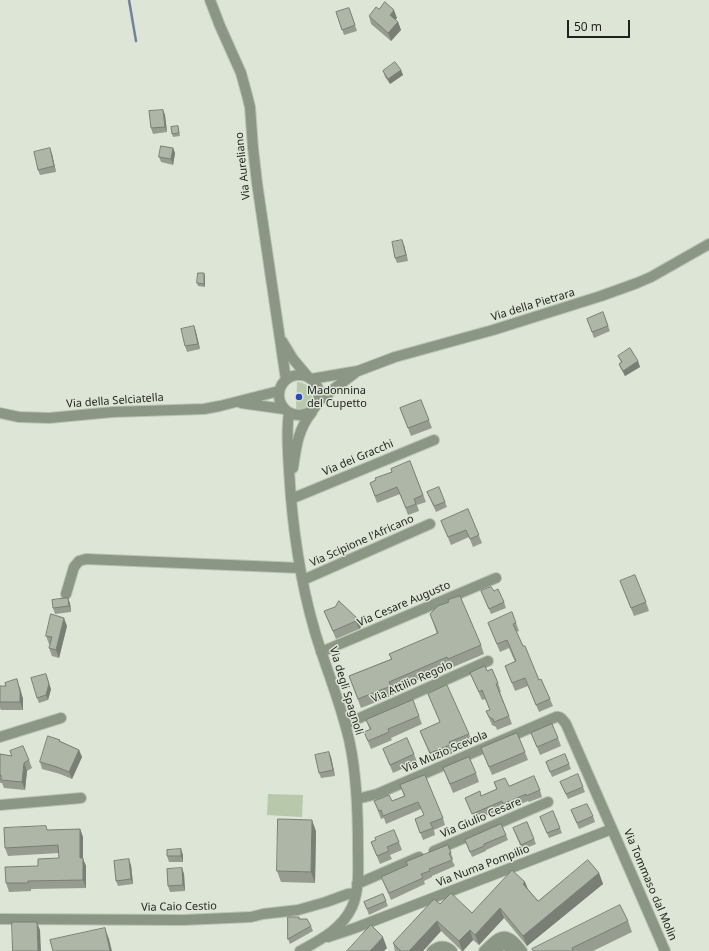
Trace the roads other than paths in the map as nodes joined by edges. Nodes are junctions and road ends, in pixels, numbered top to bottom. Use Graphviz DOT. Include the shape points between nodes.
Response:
graph roads {
  1 [pos="210,0"];
  2 [pos="709,244"];
  3 [pos="279,336"];
  4 [pos="358,371"];
  5 [pos="310,379"];
  6 [pos="286,380"];
  7 [pos="279,391"];
  8 [pos="231,403"];
  9 [pos="316,405"];
  10 [pos="287,411"];
  11 [pos="0,413"];
  12 [pos="434,440"];
  13 [pos="290,488"];
  14 [pos="291,500"];
  15 [pos="430,524"];
  16 [pos="300,568"];
  17 [pos="496,578"];
  18 [pos="303,580"];
  19 [pos="66,594"];
  20 [pos="321,652"];
  21 [pos="488,661"];
  22 [pos="61,718"];
  23 [pos="346,724"];
  24 [pos="0,737"];
  25 [pos="81,798"];
  26 [pos="357,799"];
  27 [pos="548,802"];
  28 [pos="0,805"];
  29 [pos="612,829"];
  30 [pos="357,888"];
  31 [pos="350,910"];
  32 [pos="0,919"];
  33 [pos="363,925"];
  34 [pos="323,938"];
  35 [pos="303,950"];
  36 [pos="432,951"];
  37 [pos="452,951"];
  38 [pos="484,951"];
  39 [pos="495,951"];
  40 [pos="514,951"];
  41 [pos="522,951"];
  42 [pos="665,951"];
  1 -- 3 [label="street, Via Aureliano" via="241,73 250,108 256,177"];
  2 -- 4 [label="street, Via della Pietrara" via="632,285"];
  3 -- 5 [label="street, Via Aureliano" via="293,359"];
  3 -- 6 [label="street, Via Aureliano"];
  4 -- 5 [label="street, Via della Pietrara"];
  4 -- 9 [label="street, Via della Pietrara"];
  5 -- 6 [label="street" via="295,376"];
  5 -- 9 [label="street" via="318,389"];
  6 -- 7 [label="street"];
  7 -- 8 [label="street, Via della Selciatella"];
  7 -- 10 [label="street" via="279,400"];
  8 -- 10 [label="street, Via della Selciatella"];
  8 -- 11 [label="street, Via della Selciatella" via="209,408 113,412 55,418"];
  9 -- 10 [label="street" via="302,415"];
  9 -- 13 [label="street, Via della Pietrara" via="301,430"];
  10 -- 13 [label="street"];
  12 -- 14 [label="street, Via dei Gracchi"];
  13 -- 14 [label="street, Via degli Spagnoli"];
  14 -- 16 [label="street, Via degli Spagnoli"];
  15 -- 18 [label="street, Via Scipione l'Africano"];
  16 -- 18 [label="street, Via degli Spagnoli"];
  16 -- 19 [label="street" via="86,559 74,566"];
  17 -- 20 [label="street, Via Cesare Augusto"];
  18 -- 20 [label="street, Via degli Spagnoli"];
  20 -- 23 [label="street, Via degli Spagnoli"];
  21 -- 23 [label="street, Via Attilio Regolo"];
  22 -- 24 [label="street"];
  23 -- 26 [label="street, Via degli Spagnoli" via="353,757"];
  25 -- 28 [label="street"];
  26 -- 29 [label="street, Via Muzio Scevola" via="377,794 558,717 566,724"];
  26 -- 30 [label="street, Via degli Spagnoli"];
  27 -- 30 [label="street, Via Giulio Cesare"];
  29 -- 33 [label="street, Via Numa Pompilio"];
  29 -- 42 [label="street, Via Tommaso dal Molin"];
  30 -- 31 [label="street, Via degli Spagnoli"];
  30 -- 32 [label="street, Via Caio Cestio" via="348,894 298,910 251,917 183,920"];
  31 -- 33 [label="street" via="356,920"];
  31 -- 34 [label="street, Via degli Spagnoli" via="336,928"];
  33 -- 34 [label="street, Via Numa Pompilio"];
  34 -- 35 [label="street, Via degli Spagnoli"];
  36 -- 37 [label="street" via="442,946"];
  38 -- 41 [label="street" via="503,936"];
  39 -- 40 [label="street" via="505,945"];
}
